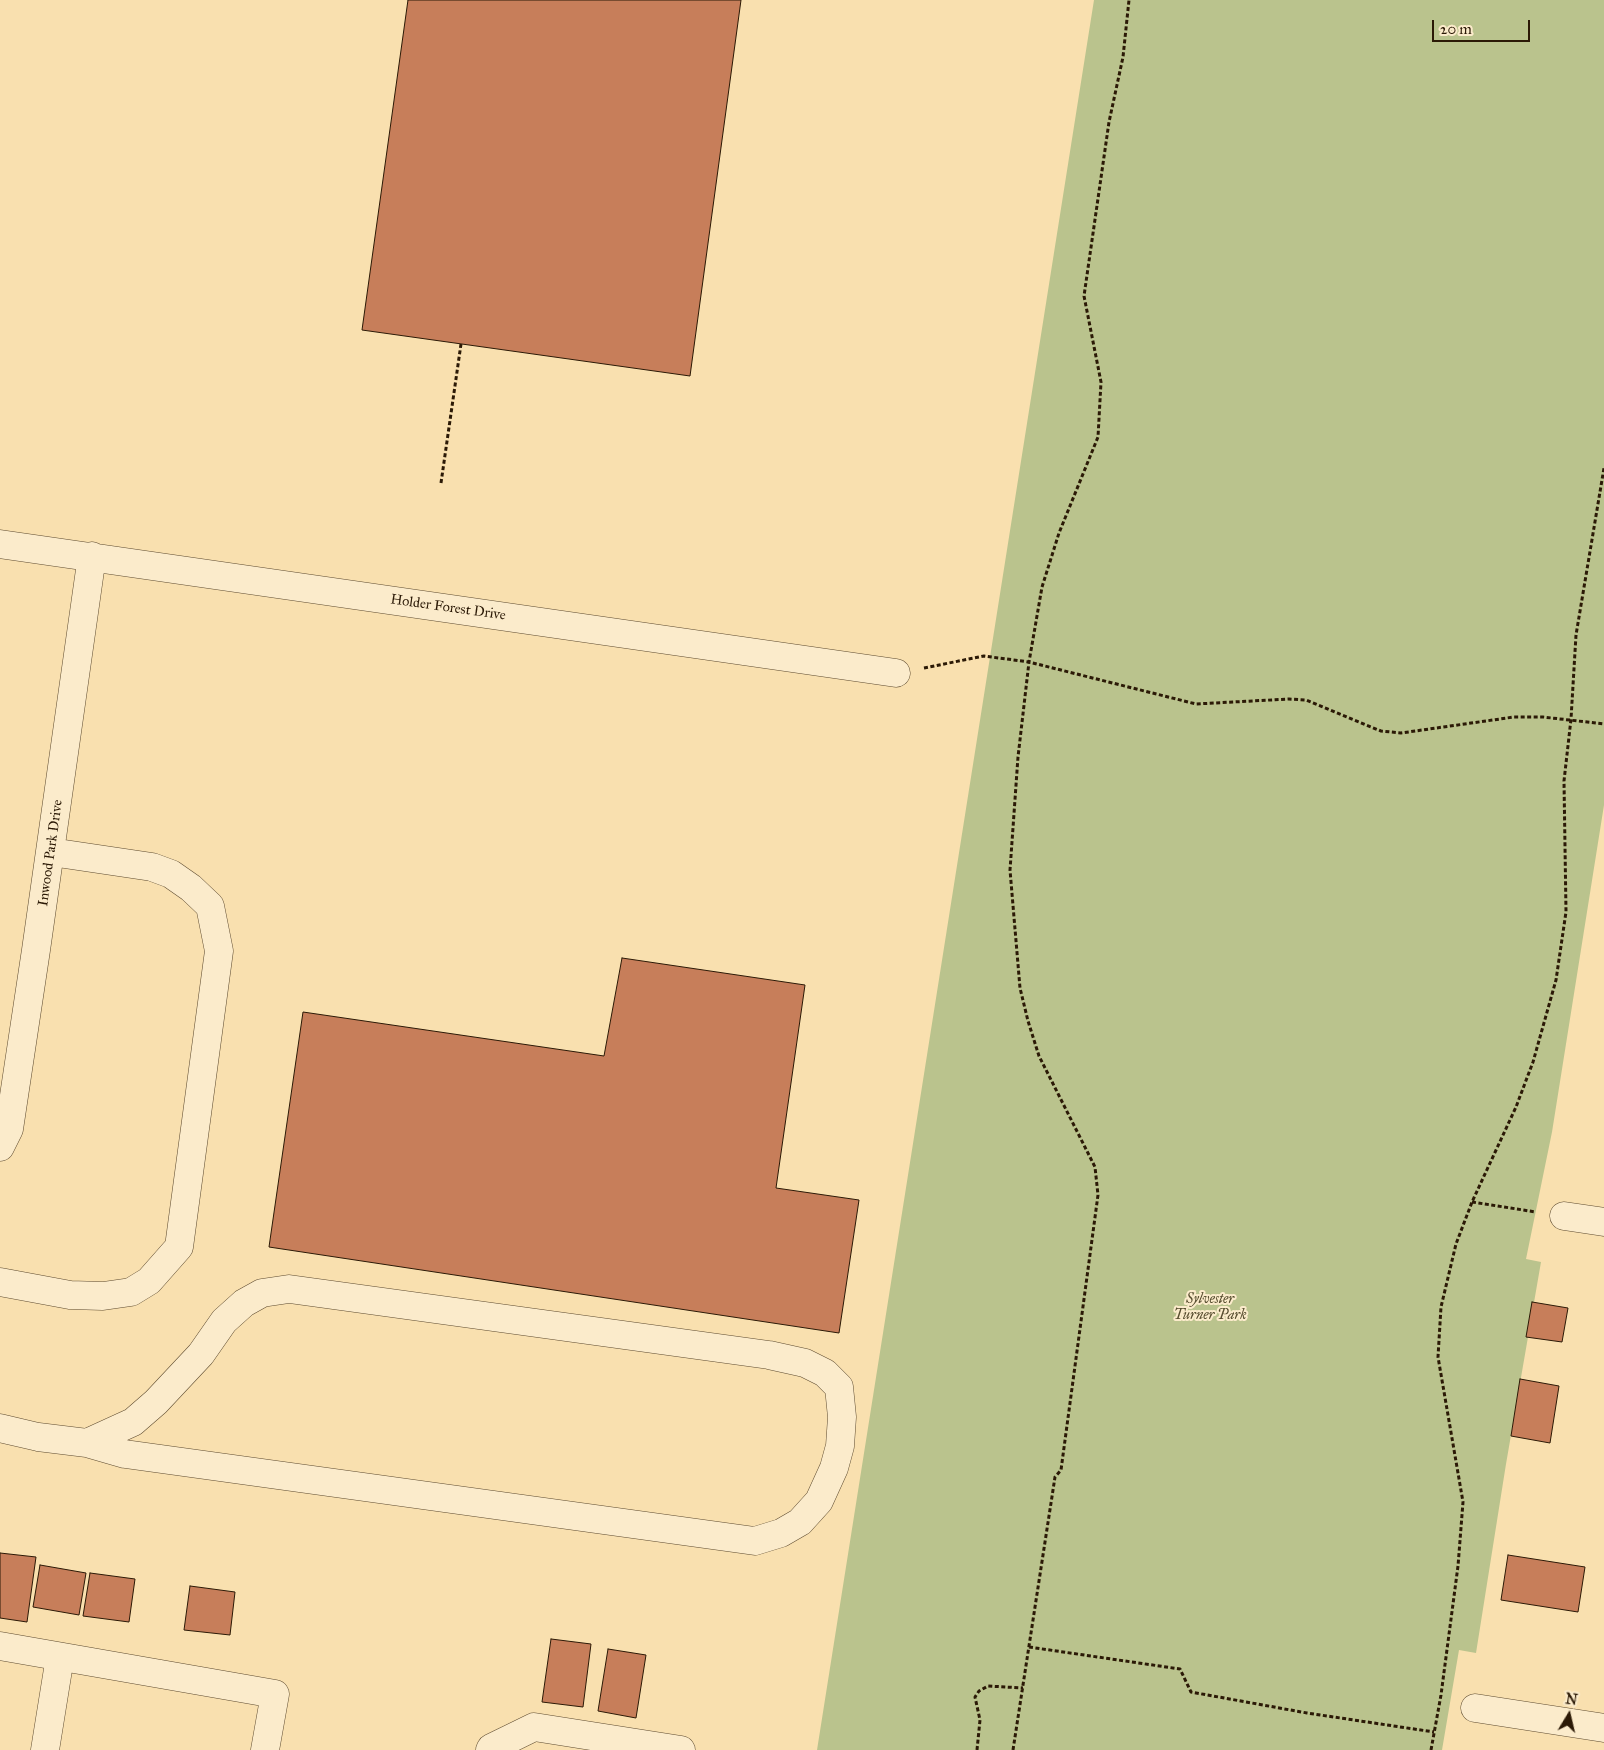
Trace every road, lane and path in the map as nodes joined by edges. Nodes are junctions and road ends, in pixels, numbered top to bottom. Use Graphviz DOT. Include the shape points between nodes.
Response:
graph roads {
  1 [pos="1129,0"];
  2 [pos="461,344"];
  3 [pos="1604,468"];
  4 [pos="441,483"];
  5 [pos="0,544"];
  6 [pos="92,556"];
  7 [pos="1029,662"];
  8 [pos="896,673"];
  9 [pos="1571,719"];
  10 [pos="1604,724"];
  11 [pos="51,852"];
  12 [pos="0,1147"];
  13 [pos="1472,1202"];
  14 [pos="1564,1216"];
  15 [pos="1604,1222"];
  16 [pos="0,1282"];
  17 [pos="0,1428"];
  18 [pos="87,1443"];
  19 [pos="0,1646"];
  20 [pos="1029,1647"];
  21 [pos="60,1657"];
  22 [pos="1023,1688"];
  23 [pos="1475,1708"];
  24 [pos="1604,1728"];
  25 [pos="1434,1732"];
  26 [pos="45,1750"];
  27 [pos="265,1750"];
  28 [pos="490,1750"];
  29 [pos="681,1750"];
  30 [pos="977,1750"];
  31 [pos="1013,1750"];
  32 [pos="1431,1750"];
  1 -- 7 [label="path" via="1123,57 1109,122 1084,296 1101,382 1098,437 1059,533 1042,587"];
  2 -- 4 [label="path"];
  3 -- 9 [label="path" via="1576,635"];
  5 -- 6 [label="street, Holder Forest Drive"];
  6 -- 8 [label="street, Holder Forest Drive"];
  6 -- 11 [label="street, Inwood Park Drive"];
  7 -- 8 [label="path" via="984,656"];
  7 -- 9 [label="path" via="1196,704 1306,700 1366,726 1401,733 1514,717"];
  7 -- 20 [label="path" via="1010,870 1020,988 1039,1056 1096,1167 1098,1195 1061,1470 1055,1477"];
  9 -- 10 [label="path"];
  9 -- 13 [label="path" via="1564,781 1566,912 1556,980 1533,1062 1516,1107"];
  11 -- 12 [label="street, Inwood Park Drive" via="9,1129"];
  11 -- 16 [label="street" via="152,867 171,874 210,906 219,951 178,1247 149,1282 131,1292 103,1296 70,1295"];
  13 -- 14 [label="path"];
  13 -- 25 [label="path" via="1456,1244 1441,1307 1438,1357 1463,1502 1457,1575"];
  14 -- 15 [label="street"];
  17 -- 18 [label="street"];
  18 -- 18 [label="street" via="125,1454 755,1541 781,1533 800,1522 819,1501 834,1468 840,1446 842,1417 839,1387 825,1373 805,1363 769,1355 288,1289 262,1293 244,1303 224,1321 201,1354 156,1402 133,1422"];
  19 -- 21 [label="street"];
  20 -- 22 [label="path"];
  20 -- 25 [label="path" via="1180,1669 1190,1692"];
  21 -- 26 [label="street"];
  21 -- 27 [label="street" via="275,1694"];
  22 -- 30 [label="path" via="988,1686 974,1697 980,1720"];
  22 -- 31 [label="path"];
  23 -- 24 [label="street"];
  25 -- 32 [label="path"];
  28 -- 29 [label="street" via="534,1727"];
}
